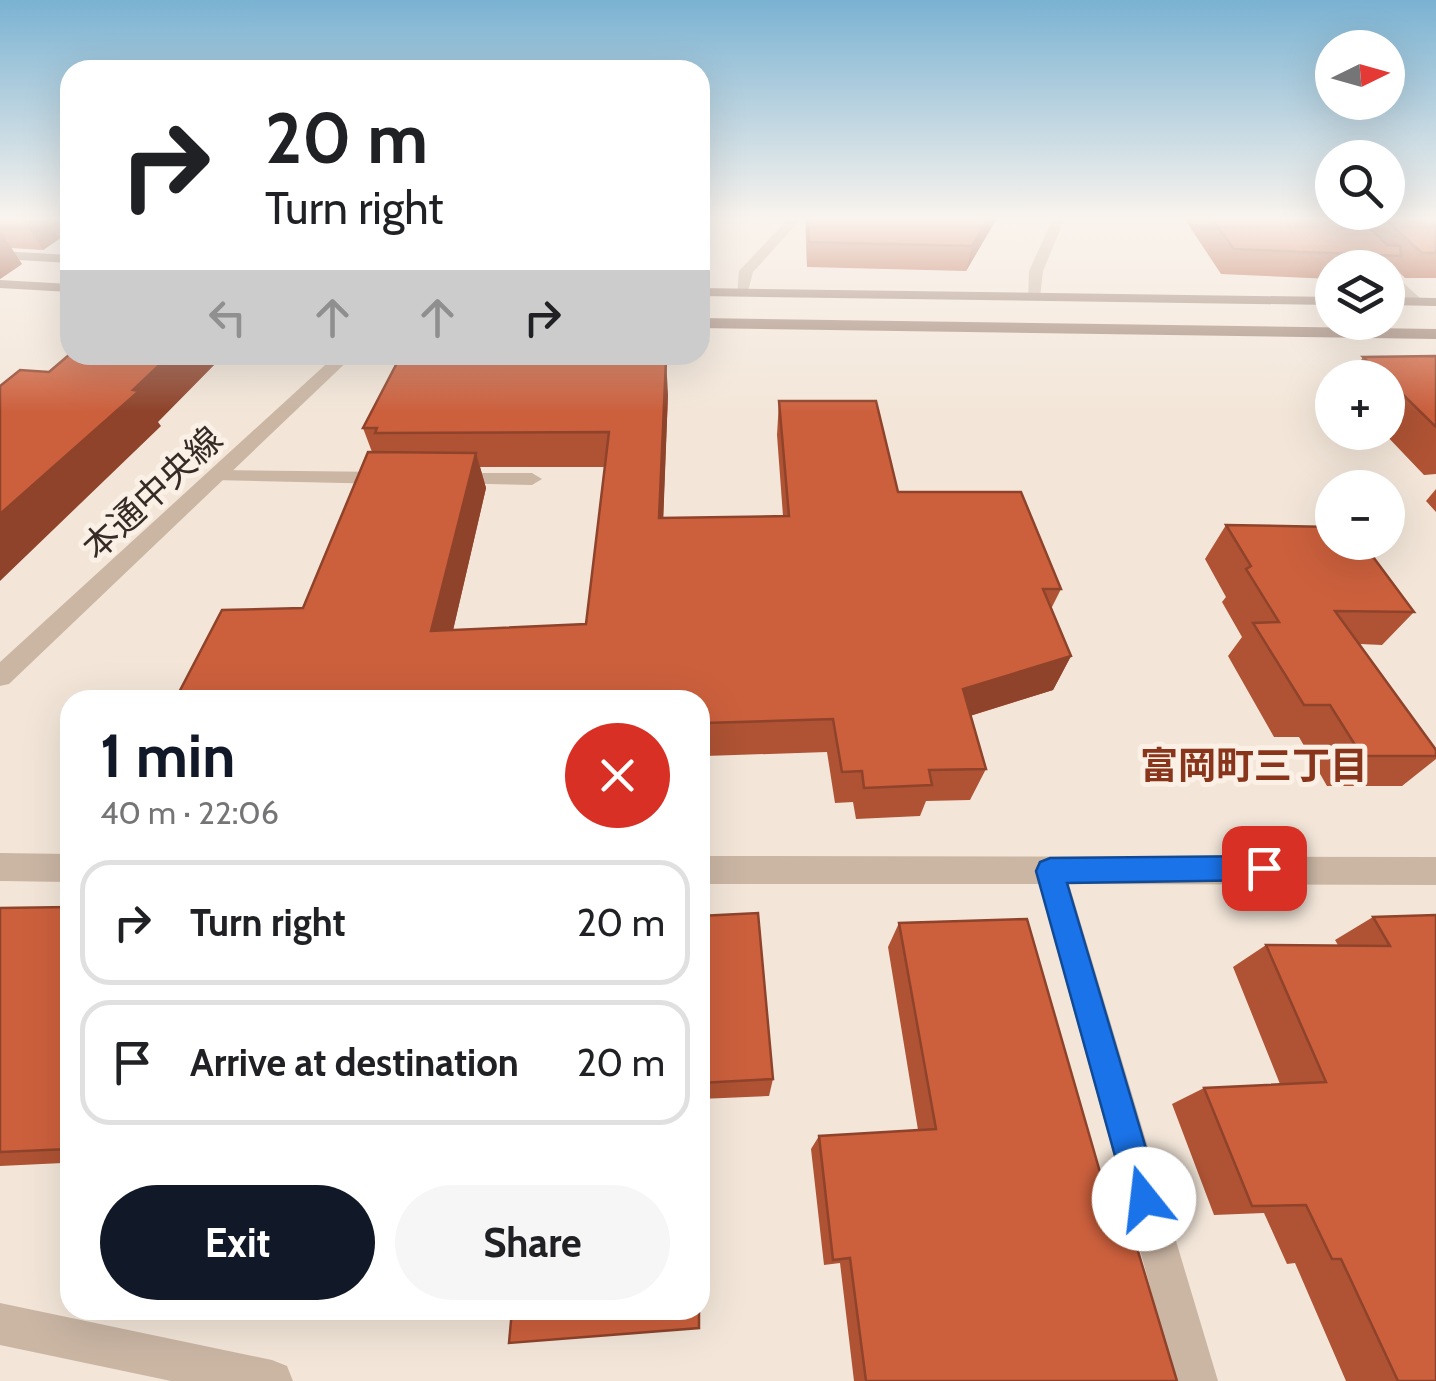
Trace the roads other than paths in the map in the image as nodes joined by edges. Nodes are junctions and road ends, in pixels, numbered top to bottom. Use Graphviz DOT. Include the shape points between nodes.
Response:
graph roads {
  1 [pos="744,282"];
  2 [pos="1035,282"];
  3 [pos="4,287"];
  4 [pos="60,288"];
  5 [pos="1405,291"];
  6 [pos="710,292"];
  7 [pos="742,293"];
  8 [pos="1033,297"];
  9 [pos="1315,301"];
  10 [pos="1405,302"];
  11 [pos="1416,302"];
  12 [pos="1436,302"];
  13 [pos="710,323"];
  14 [pos="1436,334"];
  15 [pos="336,365"];
  16 [pos="221,476"];
  17 [pos="532,479"];
  18 [pos="0,677"];
  19 [pos="0,867"];
  20 [pos="60,868"];
  21 [pos="710,870"];
  22 [pos="1050,871"];
  23 [pos="1436,871"];
  24 [pos="0,1324"];
  25 [pos="272,1381"];
  26 [pos="1196,1381"];
  1 -- 7 [label="street"];
  2 -- 8 [label="street"];
  3 -- 4 [label="main road"];
  5 -- 11 [label="street"];
  6 -- 7 [label="main road"];
  7 -- 8 [label="main road"];
  8 -- 9 [label="main road"];
  10 -- 11 [label="main road"];
  11 -- 12 [label="main road"];
  13 -- 14 [label="main road"];
  15 -- 16 [label="street, 本通中央線"];
  16 -- 17 [label="street"];
  16 -- 18 [label="street, 本通中央線"];
  19 -- 20 [label="street"];
  21 -- 22 [label="street"];
  22 -- 23 [label="street"];
  22 -- 26 [label="street"];
  24 -- 25 [label="street"];
}
